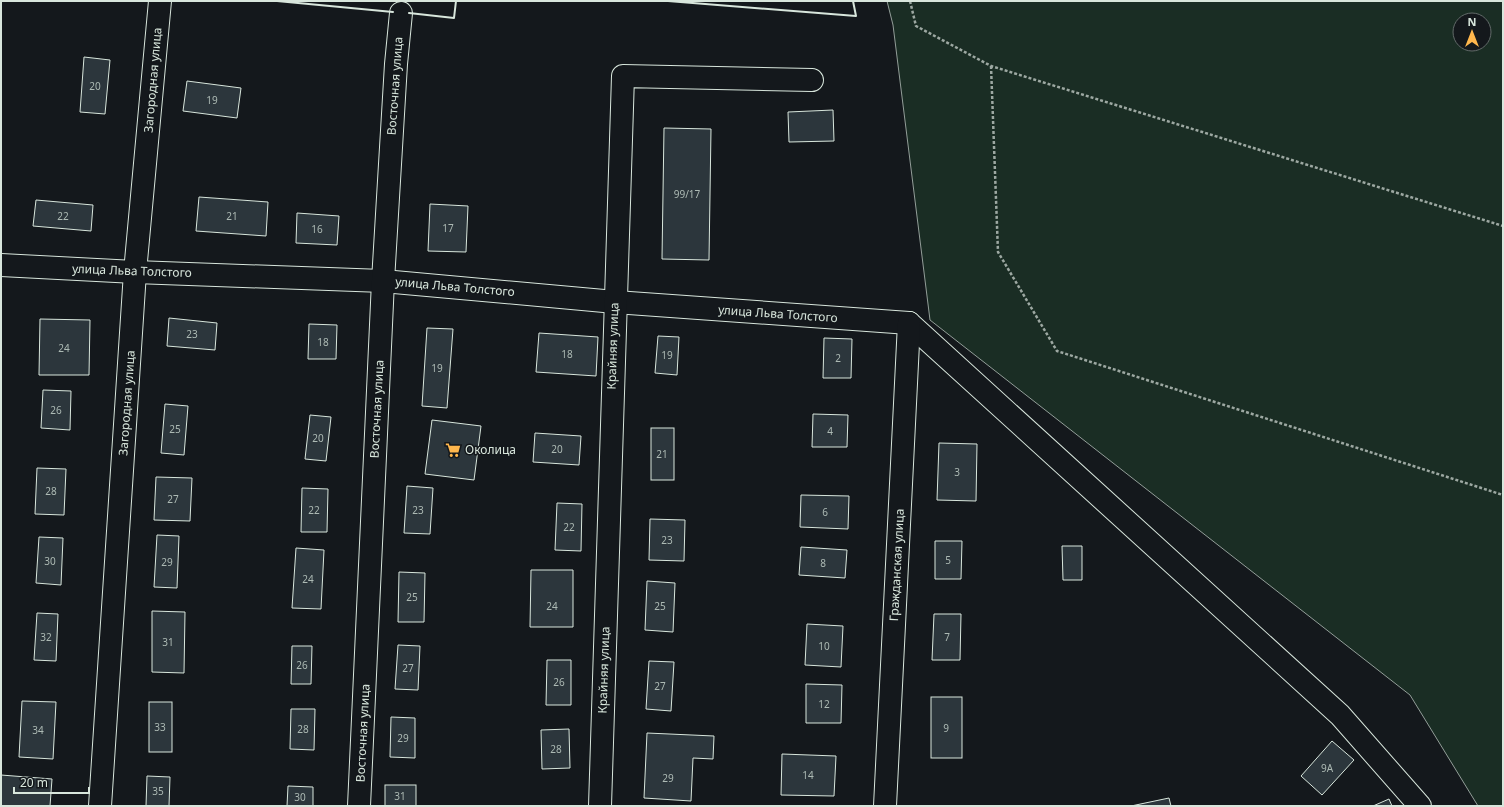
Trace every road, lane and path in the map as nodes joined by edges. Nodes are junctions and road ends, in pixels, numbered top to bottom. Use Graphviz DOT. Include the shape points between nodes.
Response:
graph roads {
  1 [pos="160,1"];
  2 [pos="910,1"];
  3 [pos="401,12"];
  4 [pos="991,66"];
  5 [pos="812,80"];
  6 [pos="1503,226"];
  7 [pos="1,265"];
  8 [pos="135,272"];
  9 [pos="383,280"];
  10 [pos="615,302"];
  11 [pos="909,323"];
  12 [pos="1503,495"];
  13 [pos="100,806"];
  14 [pos="360,806"];
  15 [pos="600,806"];
  16 [pos="885,806"];
  17 [pos="1420,806"];
  1 -- 8 [label="street, Загородная улица"];
  2 -- 4 [label="path" via="916,26"];
  3 -- 9 [label="street, Восточная улица"];
  4 -- 6 [label="path"];
  4 -- 12 [label="path" via="998,252 1057,351"];
  5 -- 10 [label="street, Крайняя улица" via="623,76"];
  7 -- 8 [label="street, улица Льва Толстого"];
  8 -- 9 [label="street, улица Льва Толстого"];
  8 -- 13 [label="street, Загородная улица"];
  9 -- 10 [label="street, улица Льва Толстого"];
  9 -- 14 [label="street, Восточная улица"];
  10 -- 11 [label="street, улица Льва Толстого"];
  10 -- 15 [label="street, Крайняя улица"];
  11 -- 16 [label="street, Гражданская улица"];
  11 -- 17 [label="street" via="1340,715"];
}
